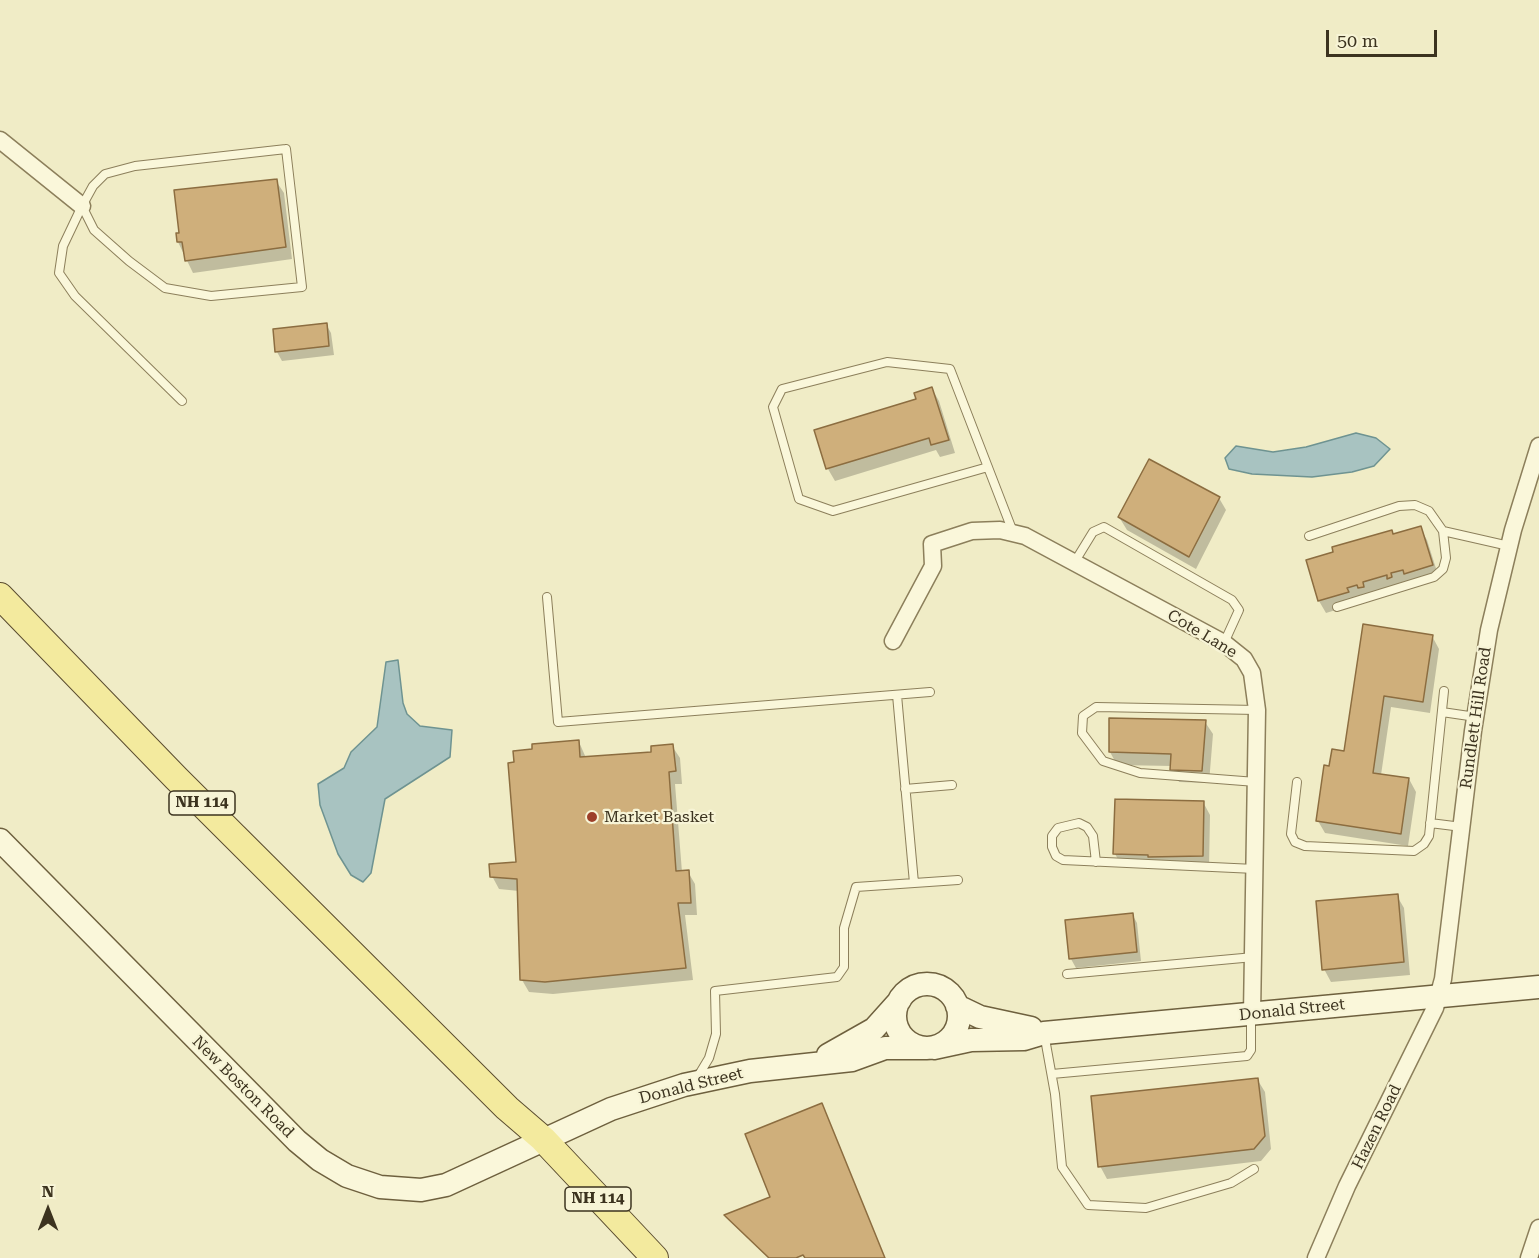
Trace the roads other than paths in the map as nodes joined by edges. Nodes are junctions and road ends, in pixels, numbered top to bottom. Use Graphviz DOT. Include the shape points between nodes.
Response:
graph roads {
  1 [pos="0,140"];
  2 [pos="82,206"];
  3 [pos="182,401"];
  4 [pos="1539,446"];
  5 [pos="988,467"];
  6 [pos="1443,531"];
  7 [pos="1014,532"];
  8 [pos="1309,536"];
  9 [pos="1509,546"];
  10 [pos="1074,563"];
  11 [pos="0,596"];
  12 [pos="547,597"];
  13 [pos="1337,607"];
  14 [pos="893,640"];
  15 [pos="1224,643"];
  16 [pos="1444,691"];
  17 [pos="930,692"];
  18 [pos="897,695"];
  19 [pos="1257,710"];
  20 [pos="1442,712"];
  21 [pos="1476,717"];
  22 [pos="1256,782"];
  23 [pos="1297,782"];
  24 [pos="952,785"];
  25 [pos="905,789"];
  26 [pos="1430,823"];
  27 [pos="1462,827"];
  28 [pos="0,840"];
  29 [pos="1096,861"];
  30 [pos="1255,869"];
  31 [pos="958,880"];
  32 [pos="914,883"];
  33 [pos="1254,957"];
  34 [pos="1067,974"];
  35 [pos="1539,987"];
  36 [pos="1439,996"];
  37 [pos="900,1000"];
  38 [pos="957,1006"];
  39 [pos="1252,1014"];
  40 [pos="1044,1033"];
  41 [pos="929,1048"];
  42 [pos="811,1063"];
  43 [pos="1052,1074"];
  44 [pos="695,1082"];
  45 [pos="543,1139"];
  46 [pos="1254,1169"];
  47 [pos="1539,1228"];
  48 [pos="655,1258"];
  49 [pos="1316,1258"];
  50 [pos="1529,1258"];
  1 -- 2 [label="street"];
  2 -- 2 [label="lane" via="94,230 165,288 211,296 302,287 285,149 135,166 105,174"];
  2 -- 3 [label="lane" via="63,246 59,273 75,296"];
  4 -- 9 [label="street, Rundlett Hill Road"];
  5 -- 5 [label="lane" via="950,369 887,362 782,389 773,407 799,499 833,511"];
  5 -- 7 [label="lane"];
  6 -- 8 [label="lane" via="1429,511 1415,505 1399,506"];
  6 -- 9 [label="lane"];
  6 -- 13 [label="lane" via="1446,558 1443,569 1434,577"];
  7 -- 10 [label="street, Cote Lane"];
  7 -- 14 [label="street, Cote Lane" via="972,531 932,544 933,566"];
  9 -- 21 [label="street, Rundlett Hill Road" via="1488,630"];
  10 -- 15 [label="street, Cote Lane"];
  10 -- 15 [label="lane" via="1093,532 1104,528 1232,600 1239,610"];
  11 -- 45 [label="main road, NH 114" via="176,778 507,1108"];
  12 -- 18 [label="lane" via="558,722"];
  15 -- 19 [label="street, Cote Lane" via="1244,660 1251,673"];
  16 -- 20 [label="lane"];
  17 -- 18 [label="lane"];
  18 -- 25 [label="lane"];
  19 -- 22 [label="street, Cote Lane"];
  19 -- 22 [label="lane" via="1096,707 1083,716 1082,734 1103,760 1140,773"];
  20 -- 21 [label="lane"];
  20 -- 26 [label="lane"];
  21 -- 27 [label="street, Rundlett Hill Road"];
  22 -- 30 [label="street, Cote Lane"];
  23 -- 26 [label="lane" via="1291,834 1295,842 1305,846 1414,851 1429,836"];
  24 -- 25 [label="lane"];
  25 -- 32 [label="lane"];
  26 -- 27 [label="lane"];
  27 -- 36 [label="street, Rundlett Hill Road"];
  28 -- 45 [label="street, New Boston Road" via="278,1122 320,1160 347,1176 399,1190 438,1187 466,1178"];
  29 -- 29 [label="lane" via="1056,856 1052,836 1058,828 1079,823 1087,827 1093,836"];
  29 -- 30 [label="lane"];
  30 -- 33 [label="street, Cote Lane"];
  31 -- 32 [label="lane"];
  32 -- 44 [label="lane" via="856,887 844,928 844,967 837,977 716,991 716,1034 709,1058"];
  33 -- 34 [label="lane"];
  33 -- 39 [label="street, Cote Lane"];
  35 -- 36 [label="street, Donald Street"];
  36 -- 39 [label="street, Donald Street"];
  36 -- 49 [label="street, Hazen Road"];
  37 -- 38 [label="street, Donald Street" via="916,987 926,985 946,991"];
  37 -- 41 [label="street" via="896,1010 899,1030 914,1045"];
  37 -- 42 [label="street, Donald Street" via="874,1029"];
  38 -- 40 [label="street, Donald Street" via="980,1017"];
  38 -- 41 [label="street" via="957,1028 944,1044"];
  39 -- 40 [label="street, Donald Street"];
  39 -- 43 [label="lane" via="1251,1050 1247,1056"];
  40 -- 41 [label="street, Donald Street" via="1024,1039 971,1040"];
  40 -- 43 [label="lane"];
  41 -- 42 [label="street, Donald Street" via="885,1048 852,1060"];
  42 -- 44 [label="street, Donald Street"];
  43 -- 46 [label="lane" via="1062,1167 1088,1205 1146,1208 1232,1183"];
  44 -- 45 [label="street, Donald Street" via="639,1098"];
  45 -- 48 [label="main road, NH 114"];
  47 -- 50 [label="street"];
}
